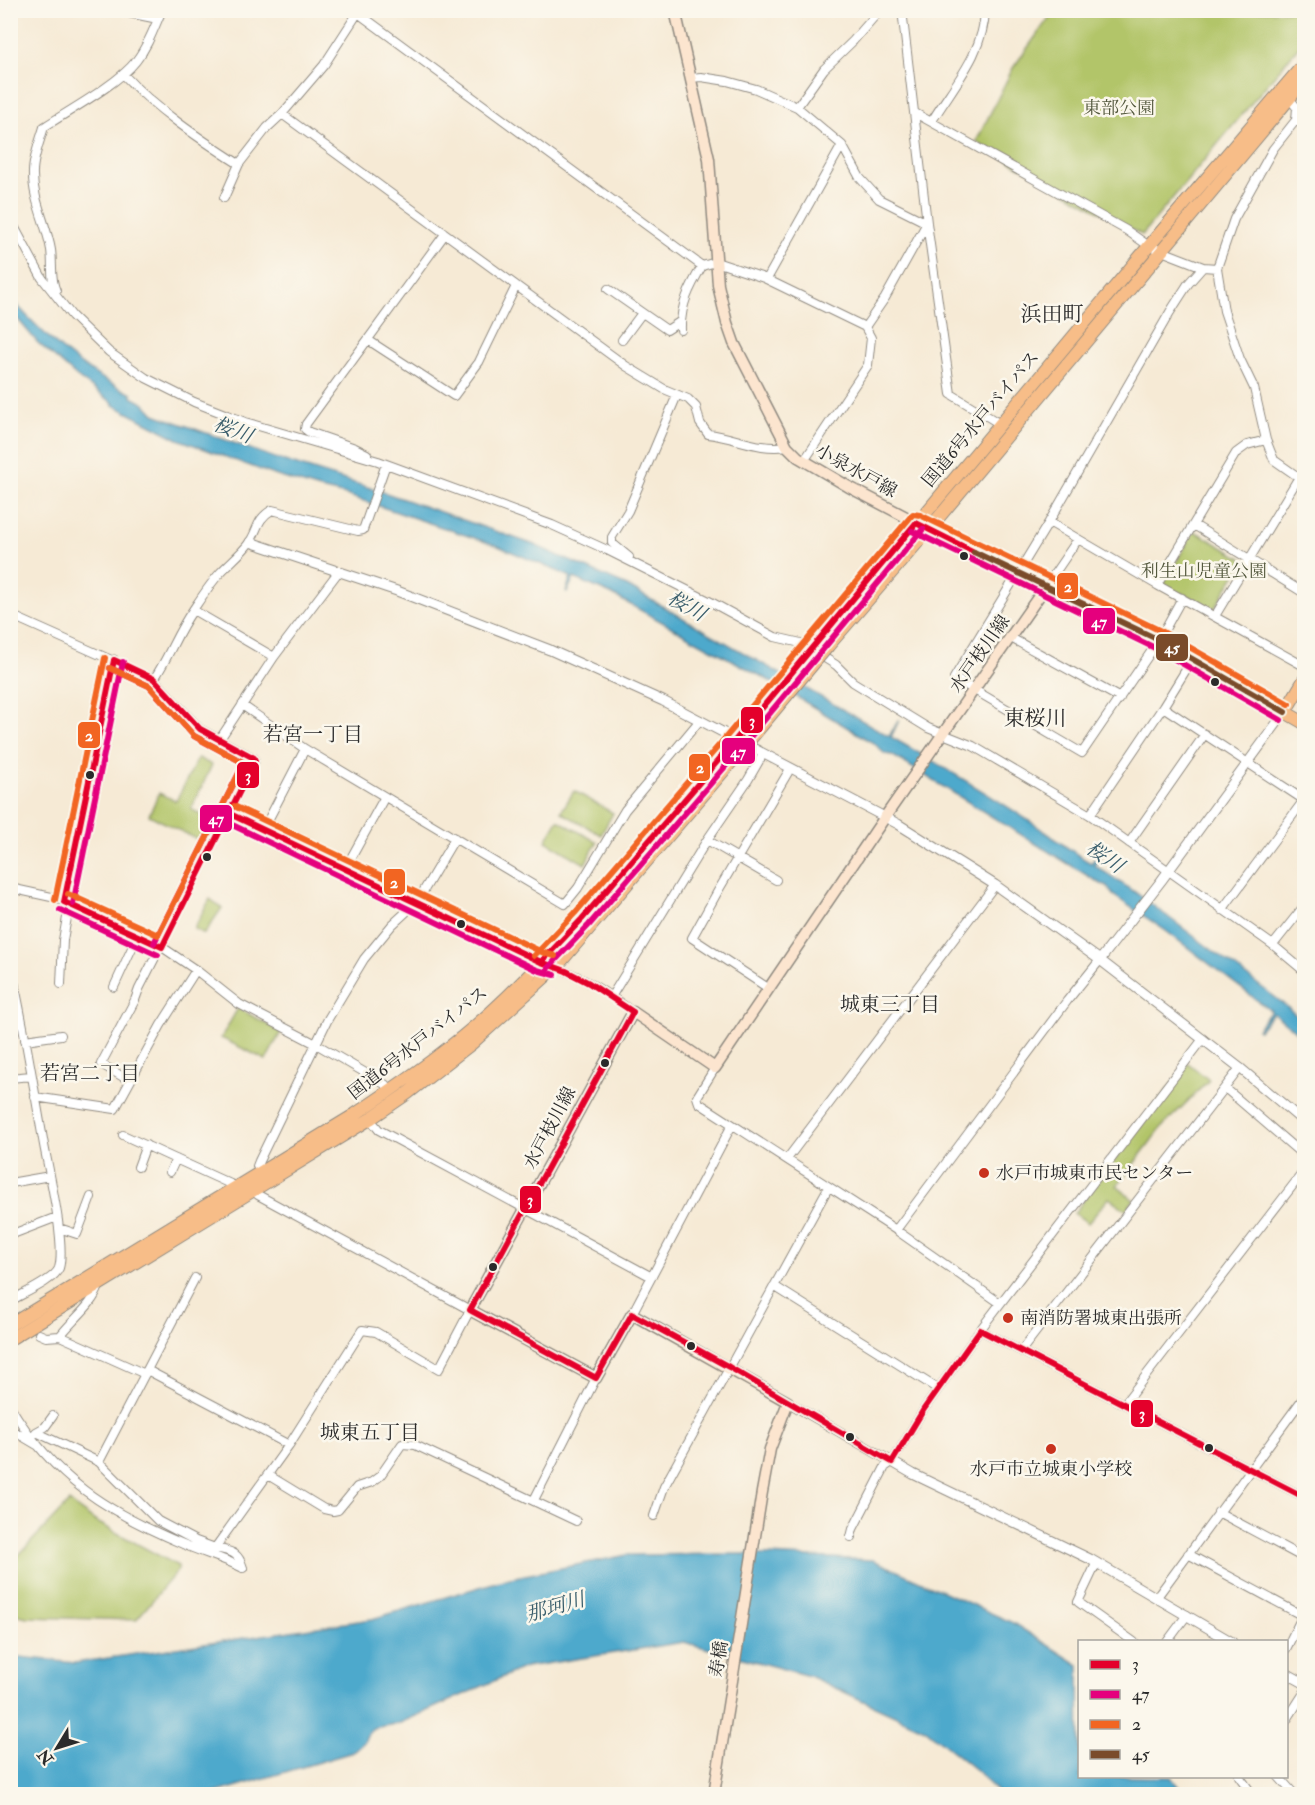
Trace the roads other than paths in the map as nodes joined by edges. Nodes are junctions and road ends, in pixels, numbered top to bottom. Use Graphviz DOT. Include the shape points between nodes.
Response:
graph roads {
  1 [pos="114,10"];
  2 [pos="162,10"];
  3 [pos="675,10"];
  4 [pos="880,10"];
  5 [pos="902,10"];
  6 [pos="985,10"];
  7 [pos="359,12"];
  8 [pos="158,19"];
  9 [pos="1305,64"];
  10 [pos="123,74"];
  11 [pos="691,78"];
  12 [pos="1305,81"];
  13 [pos="1289,98"];
  14 [pos="797,107"];
  15 [pos="915,113"];
  16 [pos="282,114"];
  17 [pos="1296,120"];
  18 [pos="932,121"];
  19 [pos="1305,125"];
  20 [pos="842,145"];
  21 [pos="239,164"];
  22 [pos="224,198"];
  23 [pos="10,219"];
  24 [pos="927,223"];
  25 [pos="445,234"];
  26 [pos="1155,249"];
  27 [pos="716,262"];
  28 [pos="702,266"];
  29 [pos="1203,267"];
  30 [pos="1217,268"];
  31 [pos="766,279"];
  32 [pos="516,286"];
  33 [pos="608,289"];
  34 [pos="64,307"];
  35 [pos="642,313"];
  36 [pos="681,321"];
  37 [pos="866,327"];
  38 [pos="681,330"];
  39 [pos="368,340"];
  40 [pos="622,340"];
  41 [pos="677,395"];
  42 [pos="1000,424"];
  43 [pos="1266,440"];
  44 [pos="788,446"];
  45 [pos="804,461"];
  46 [pos="382,465"];
  47 [pos="1302,479"];
  48 [pos="1049,522"];
  49 [pos="916,523"];
  50 [pos="1194,525"];
  51 [pos="929,529"];
  52 [pos="1078,539"];
  53 [pos="250,543"];
  54 [pos="1250,559"];
  55 [pos="637,564"];
  56 [pos="339,571"];
  57 [pos="1018,572"];
  58 [pos="1157,585"];
  59 [pos="1046,586"];
  60 [pos="1305,593"];
  61 [pos="1182,598"];
  62 [pos="193,610"];
  63 [pos="1215,616"];
  64 [pos="10,620"];
  65 [pos="1011,638"];
  66 [pos="1159,639"];
  67 [pos="823,643"];
  68 [pos="274,657"];
  69 [pos="114,660"];
  70 [pos="1192,660"];
  71 [pos="1305,666"];
  72 [pos="154,679"];
  73 [pos="1305,680"];
  74 [pos="975,691"];
  75 [pos="1120,698"];
  76 [pos="242,705"];
  77 [pos="1163,707"];
  78 [pos="1285,712"];
  79 [pos="700,720"];
  80 [pos="1305,723"];
  81 [pos="1205,734"];
  82 [pos="943,737"];
  83 [pos="220,739"];
  84 [pos="305,749"];
  85 [pos="733,752"];
  86 [pos="763,754"];
  87 [pos="1250,762"];
  88 [pos="790,769"];
  89 [pos="383,800"];
  90 [pos="1304,800"];
  91 [pos="230,814"];
  92 [pos="1090,815"];
  93 [pos="885,817"];
  94 [pos="262,830"];
  95 [pos="455,838"];
  96 [pos="707,840"];
  97 [pos="1129,843"];
  98 [pos="737,857"];
  99 [pos="345,869"];
  100 [pos="1168,872"];
  101 [pos="776,880"];
  102 [pos="995,885"];
  103 [pos="10,888"];
  104 [pos="417,902"];
  105 [pos="66,904"];
  106 [pos="1222,909"];
  107 [pos="1304,910"];
  108 [pos="137,937"];
  109 [pos="1273,945"];
  110 [pos="162,947"];
  111 [pos="1100,960"];
  112 [pos="541,962"];
  113 [pos="10,964"];
  114 [pos="557,966"];
  115 [pos="196,970"];
  116 [pos="1305,971"];
  117 [pos="61,984"];
  118 [pos="114,987"];
  119 [pos="768,988"];
  120 [pos="611,997"];
  121 [pos="633,1012"];
  122 [pos="61,1035"];
  123 [pos="1203,1039"];
  124 [pos="25,1040"];
  125 [pos="316,1044"];
  126 [pos="715,1068"];
  127 [pos="1240,1068"];
  128 [pos="31,1076"];
  129 [pos="10,1078"];
  130 [pos="130,1081"];
  131 [pos="1225,1088"];
  132 [pos="393,1089"];
  133 [pos="35,1097"];
  134 [pos="370,1119"];
  135 [pos="1305,1122"];
  136 [pos="732,1125"];
  137 [pos="123,1136"];
  138 [pos="146,1145"];
  139 [pos="1305,1156"];
  140 [pos="176,1159"];
  141 [pos="787,1160"];
  142 [pos="138,1167"];
  143 [pos="1305,1171"];
  144 [pos="170,1172"];
  145 [pos="260,1173"];
  146 [pos="50,1176"];
  147 [pos="10,1183"];
  148 [pos="245,1186"];
  149 [pos="828,1188"];
  150 [pos="91,1197"];
  151 [pos="525,1209"];
  152 [pos="57,1217"];
  153 [pos="58,1228"];
  154 [pos="896,1230"];
  155 [pos="10,1235"];
  156 [pos="650,1276"];
  157 [pos="195,1278"];
  158 [pos="99,1286"];
  159 [pos="774,1286"];
  160 [pos="10,1301"];
  161 [pos="1000,1303"];
  162 [pos="470,1310"];
  163 [pos="632,1314"];
  164 [pos="10,1325"];
  165 [pos="980,1330"];
  166 [pos="39,1334"];
  167 [pos="60,1336"];
  168 [pos="10,1339"];
  169 [pos="1021,1352"];
  170 [pos="729,1367"];
  171 [pos="146,1372"];
  172 [pos="596,1378"];
  173 [pos="938,1389"];
  174 [pos="1305,1397"];
  175 [pos="788,1402"];
  176 [pos="1124,1404"];
  177 [pos="10,1406"];
  178 [pos="53,1416"];
  179 [pos="10,1429"];
  180 [pos="33,1433"];
  181 [pos="288,1445"];
  182 [pos="40,1447"];
  183 [pos="99,1462"];
  184 [pos="892,1462"];
  185 [pos="1250,1470"];
  186 [pos="268,1475"];
  187 [pos="1305,1497"];
  188 [pos="534,1500"];
  189 [pos="1218,1512"];
  190 [pos="654,1516"];
  191 [pos="576,1521"];
  192 [pos="851,1537"];
  193 [pos="215,1548"];
  194 [pos="1188,1554"];
  195 [pos="1305,1558"];
  196 [pos="1096,1564"];
  197 [pos="1157,1597"];
  198 [pos="1187,1615"];
  199 [pos="1304,1615"];
  200 [pos="1133,1640"];
  201 [pos="1168,1640"];
  202 [pos="1230,1640"];
  203 [pos="1288,1646"];
  204 [pos="1288,1674"];
  205 [pos="1305,1683"];
  206 [pos="1305,1693"];
  207 [pos="1288,1719"];
  208 [pos="1280,1778"];
  209 [pos="1244,1779"];
  210 [pos="714,1794"];
  211 [pos="1252,1794"];
  212 [pos="1294,1794"];
  1 -- 8 [label="street"];
  2 -- 8 [label="street"];
  3 -- 11 [label="main road, 小泉水戸線"];
  4 -- 14 [label="street" via="824,69"];
  5 -- 15 [label="street"];
  6 -- 18 [label="street" via="972,60"];
  7 -- 16 [label="street" via="324,65"];
  7 -- 28 [label="street"];
  8 -- 10 [label="street" via="144,51"];
  9 -- 26 [label="highway, 国道6号水戸バイパス"];
  10 -- 21 [label="street" via="142,95"];
  10 -- 34 [label="street" via="44,127 33,172 50,242 52,283"];
  11 -- 14 [label="street" via="701,76 747,86"];
  11 -- 27 [label="main road, 小泉水戸線" via="709,159"];
  12 -- 13 [label="highway, 国道6号水戸バイパス"];
  13 -- 17 [label="street" via="1297,108"];
  13 -- 26 [label="highway, 国道6号水戸バイパス"];
  14 -- 20 [label="street"];
  15 -- 18 [label="street"];
  15 -- 24 [label="street"];
  16 -- 21 [label="street"];
  16 -- 25 [label="street"];
  17 -- 19 [label="street"];
  17 -- 30 [label="street" via="1273,149 1234,219"];
  18 -- 26 [label="street"];
  20 -- 24 [label="street" via="860,178 879,199"];
  20 -- 31 [label="street"];
  21 -- 22 [label="street"];
  23 -- 34 [label="street" via="42,278"];
  24 -- 37 [label="street"];
  24 -- 42 [label="street" via="951,394"];
  25 -- 32 [label="street"];
  25 -- 39 [label="street"];
  26 -- 29 [label="street"];
  26 -- 42 [label="highway, 国道6号水戸バイパス"];
  26 -- 51 [label="highway, 国道6号水戸バイパス"];
  27 -- 28 [label="street"];
  27 -- 31 [label="street"];
  27 -- 44 [label="main road, 小泉水戸線" via="730,334"];
  28 -- 36 [label="street" via="683,301"];
  29 -- 30 [label="street"];
  29 -- 48 [label="street" via="1170,312"];
  30 -- 43 [label="street" via="1224,311 1254,388"];
  31 -- 37 [label="street"];
  32 -- 39 [label="street" via="479,362 454,396"];
  32 -- 41 [label="street" via="626,366"];
  33 -- 35 [label="street"];
  34 -- 46 [label="street" via="109,352 177,394 245,422"];
  35 -- 36 [label="street" via="667,330"];
  35 -- 40 [label="street"];
  36 -- 38 [label="street"];
  37 -- 45 [label="street" via="871,338 868,364"];
  39 -- 46 [label="street" via="305,429 355,448"];
  41 -- 44 [label="street" via="696,407 708,434 745,444"];
  41 -- 55 [label="street" via="628,511 612,537 612,543"];
  42 -- 49 [label="highway, 国道6号水戸バイパス"];
  43 -- 47 [label="street" via="1274,460"];
  43 -- 50 [label="street" via="1236,453"];
  44 -- 45 [label="main road, 小泉水戸線"];
  45 -- 49 [label="main road, 小泉水戸線"];
  46 -- 53 [label="street" via="363,530 272,510 260,522"];
  46 -- 55 [label="street" via="552,525"];
  47 -- 54 [label="street"];
  48 -- 52 [label="street"];
  48 -- 57 [label="street"];
  49 -- 51 [label="main road, 小泉水戸線"];
  49 -- 67 [label="highway, 国道6号水戸バイパス"];
  50 -- 54 [label="street"];
  50 -- 58 [label="street"];
  51 -- 57 [label="main road, 小泉水戸線"];
  51 -- 67 [label="highway, 国道6号水戸バイパス"];
  52 -- 58 [label="street"];
  52 -- 59 [label="street"];
  53 -- 56 [label="street"];
  53 -- 62 [label="street" via="217,576"];
  54 -- 60 [label="street"];
  54 -- 63 [label="street"];
  55 -- 82 [label="street" via="775,637 801,643 836,664 853,682"];
  56 -- 68 [label="street"];
  56 -- 79 [label="street" via="550,650"];
  57 -- 59 [label="main road, 小泉水戸線"];
  57 -- 74 [label="street" via="954,678"];
  58 -- 61 [label="street"];
  59 -- 65 [label="main road, 水戸枝川線"];
  59 -- 66 [label="main road, 小泉水戸線"];
  61 -- 63 [label="street"];
  61 -- 66 [label="street"];
  62 -- 68 [label="street"];
  62 -- 72 [label="street"];
  63 -- 71 [label="street"];
  64 -- 69 [label="street" via="15,617"];
  65 -- 74 [label="main road, 水戸枝川線"];
  65 -- 75 [label="street"];
  66 -- 70 [label="main road, 小泉水戸線"];
  66 -- 75 [label="street"];
  67 -- 85 [label="highway, 国道6号水戸バイパス, bridge"];
  68 -- 76 [label="street"];
  69 -- 72 [label="street"];
  69 -- 105 [label="street"];
  70 -- 77 [label="street"];
  70 -- 78 [label="main road, 小泉水戸線"];
  72 -- 83 [label="street" via="200,729"];
  73 -- 78 [label="highway"];
  74 -- 75 [label="street" via="1082,753"];
  74 -- 82 [label="main road, 水戸枝川線"];
  76 -- 83 [label="street"];
  76 -- 84 [label="street"];
  77 -- 81 [label="street"];
  77 -- 92 [label="street"];
  78 -- 80 [label="highway"];
  78 -- 87 [label="street"];
  79 -- 86 [label="street"];
  79 -- 95 [label="street" via="625,810 565,904"];
  81 -- 87 [label="street"];
  81 -- 97 [label="street"];
  82 -- 92 [label="street" via="973,746"];
  82 -- 93 [label="main road, 水戸枝川線"];
  83 -- 91 [label="street" via="255,761"];
  84 -- 94 [label="street"];
  84 -- 95 [label="street"];
  85 -- 112 [label="highway, 国道6号水戸バイパス"];
  85 -- 114 [label="highway, 国道6号水戸バイパス"];
  86 -- 88 [label="street"];
  86 -- 96 [label="street"];
  87 -- 90 [label="street"];
  87 -- 100 [label="street"];
  88 -- 93 [label="street"];
  88 -- 98 [label="street"];
  89 -- 99 [label="street"];
  90 -- 106 [label="street"];
  91 -- 94 [label="street"];
  91 -- 110 [label="street"];
  92 -- 97 [label="street"];
  93 -- 102 [label="street"];
  93 -- 119 [label="main road"];
  94 -- 99 [label="street"];
  95 -- 104 [label="street"];
  96 -- 98 [label="street"];
  96 -- 120 [label="street"];
  97 -- 100 [label="street"];
  98 -- 101 [label="street"];
  98 -- 119 [label="street" via="692,938"];
  99 -- 104 [label="street"];
  100 -- 106 [label="street"];
  100 -- 111 [label="street"];
  102 -- 111 [label="street"];
  102 -- 141 [label="street"];
  103 -- 105 [label="street"];
  104 -- 112 [label="street"];
  104 -- 125 [label="street" via="364,959"];
  105 -- 108 [label="street"];
  105 -- 117 [label="street"];
  106 -- 109 [label="street"];
  107 -- 109 [label="street"];
  108 -- 110 [label="street"];
  108 -- 118 [label="street"];
  109 -- 116 [label="street"];
  110 -- 115 [label="street"];
  110 -- 130 [label="street" via="101,1064"];
  111 -- 123 [label="street"];
  111 -- 154 [label="street"];
  112 -- 114 [label="street"];
  112 -- 132 [label="highway, 国道6号水戸バイパス" via="483,1018"];
  113 -- 124 [label="street"];
  114 -- 120 [label="street"];
  114 -- 134 [label="highway, 国道6号水戸バイパス" via="471,1044"];
  115 -- 125 [label="street" via="239,1004"];
  115 -- 130 [label="street"];
  119 -- 126 [label="main road"];
  120 -- 121 [label="street"];
  121 -- 126 [label="main road"];
  121 -- 151 [label="main road, 水戸枝川線"];
  122 -- 124 [label="street"];
  123 -- 127 [label="street"];
  123 -- 161 [label="street"];
  124 -- 128 [label="street"];
  125 -- 132 [label="street"];
  125 -- 145 [label="street" via="259,1161"];
  126 -- 136 [label="street" via="697,1098"];
  127 -- 131 [label="street"];
  127 -- 135 [label="street"];
  128 -- 129 [label="street"];
  128 -- 133 [label="street"];
  130 -- 133 [label="street" via="115,1109"];
  131 -- 139 [label="street"];
  131 -- 169 [label="street"];
  132 -- 145 [label="highway, 国道6号水戸バイパス"];
  133 -- 146 [label="street"];
  134 -- 148 [label="highway, 国道6号水戸バイパス"];
  134 -- 151 [label="street" via="379,1130"];
  136 -- 141 [label="street"];
  136 -- 156 [label="street"];
  137 -- 138 [label="street"];
  138 -- 140 [label="street"];
  138 -- 142 [label="street"];
  140 -- 144 [label="street"];
  140 -- 148 [label="street"];
  141 -- 149 [label="street"];
  143 -- 176 [label="street"];
  145 -- 148 [label="highway, 国道6号水戸バイパス"];
  146 -- 147 [label="street"];
  146 -- 152 [label="street"];
  148 -- 158 [label="highway, 国道6号水戸バイパス"];
  148 -- 162 [label="street"];
  148 -- 164 [label="highway, 国道6号水戸バイパス"];
  149 -- 154 [label="street"];
  149 -- 159 [label="street"];
  150 -- 153 [label="street" via="77,1234"];
  151 -- 156 [label="street"];
  151 -- 162 [label="main road, 水戸枝川線"];
  152 -- 153 [label="street"];
  152 -- 155 [label="street"];
  153 -- 160 [label="street" via="56,1274"];
  154 -- 161 [label="street"];
  156 -- 163 [label="street"];
  157 -- 171 [label="street"];
  158 -- 167 [label="street" via="93,1301"];
  158 -- 168 [label="highway, 国道6号水戸バイパス"];
  159 -- 170 [label="street"];
  159 -- 173 [label="street"];
  161 -- 165 [label="street"];
  162 -- 172 [label="main road"];
  162 -- 181 [label="street" via="438,1369 376,1332 362,1330"];
  163 -- 170 [label="main road"];
  163 -- 172 [label="main road"];
  165 -- 169 [label="street"];
  165 -- 173 [label="street"];
  166 -- 167 [label="street"];
  167 -- 171 [label="street"];
  169 -- 176 [label="street"];
  170 -- 175 [label="main road"];
  170 -- 190 [label="street" via="664,1487"];
  171 -- 181 [label="street"];
  171 -- 183 [label="street"];
  172 -- 188 [label="street"];
  173 -- 184 [label="street"];
  174 -- 185 [label="street"];
  175 -- 184 [label="street"];
  175 -- 210 [label="main road, 寿橋" via="770,1449"];
  176 -- 185 [label="street"];
  177 -- 180 [label="street"];
  178 -- 180 [label="street" via="45,1427"];
  179 -- 182 [label="street"];
  180 -- 182 [label="street"];
  180 -- 183 [label="street"];
  181 -- 186 [label="street"];
  182 -- 193 [label="street" via="64,1475 102,1504 181,1544 243,1568 234,1552"];
  183 -- 193 [label="street" via="158,1521"];
  184 -- 192 [label="street" via="885,1467"];
  184 -- 196 [label="street"];
  185 -- 187 [label="street"];
  185 -- 189 [label="street"];
  186 -- 188 [label="street" via="333,1512 357,1487 380,1476 402,1444 415,1445"];
  186 -- 193 [label="street"];
  188 -- 191 [label="street"];
  189 -- 194 [label="street"];
  189 -- 195 [label="street"];
  194 -- 197 [label="street"];
  194 -- 199 [label="street"];
  196 -- 197 [label="street"];
  196 -- 200 [label="street" via="1078,1602"];
  197 -- 198 [label="street"];
  198 -- 201 [label="street"];
  198 -- 202 [label="street"];
  199 -- 203 [label="street"];
  204 -- 205 [label="street"];
  206 -- 207 [label="street"];
  208 -- 212 [label="street"];
  209 -- 211 [label="street"];
}
